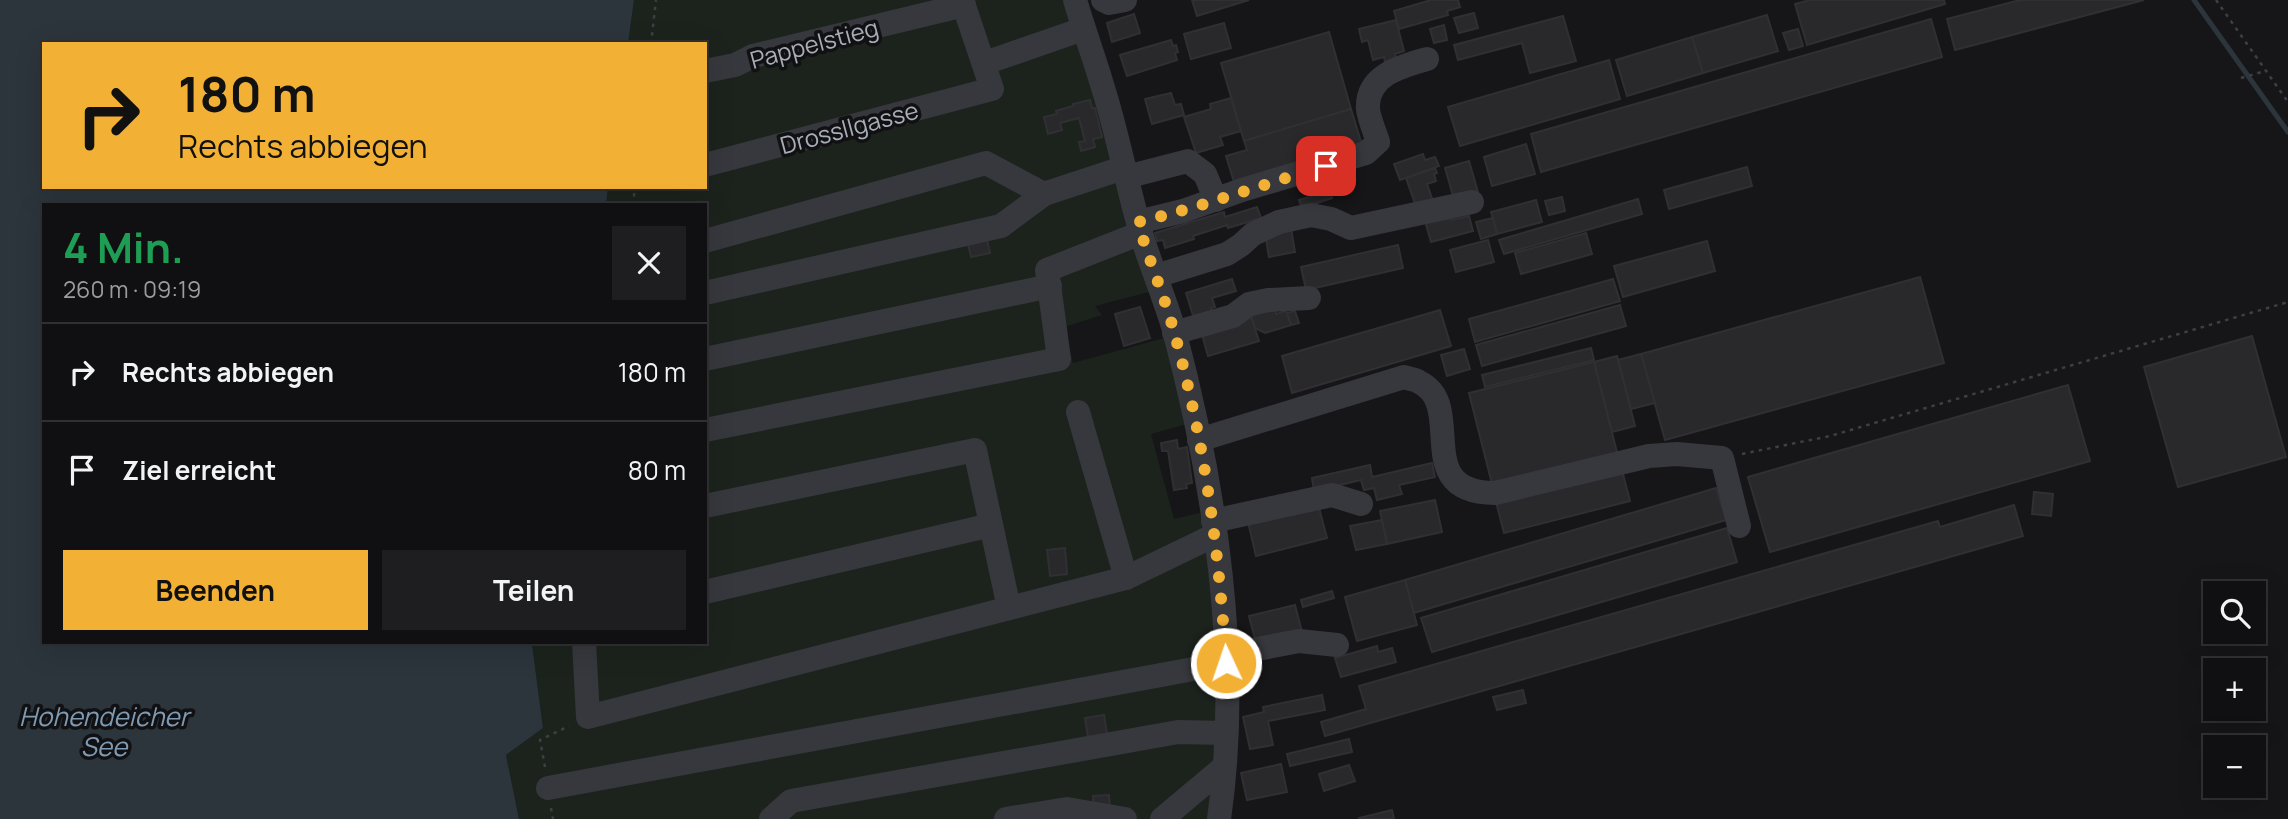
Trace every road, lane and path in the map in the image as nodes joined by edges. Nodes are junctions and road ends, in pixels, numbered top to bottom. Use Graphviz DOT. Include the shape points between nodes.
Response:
graph roads {
  1 [pos="656,0"];
  2 [pos="1074,0"];
  3 [pos="2216,0"];
  4 [pos="963,2"];
  5 [pos="1083,29"];
  6 [pos="651,42"];
  7 [pos="1427,59"];
  8 [pos="985,63"];
  9 [pos="707,71"];
  10 [pos="2266,71"];
  11 [pos="2241,78"];
  12 [pos="2288,102"];
  13 [pos="707,165"];
  14 [pos="1124,173"];
  15 [pos="1044,194"];
  16 [pos="1216,200"];
  17 [pos="1472,202"];
  18 [pos="1140,228"];
  19 [pos="707,240"];
  20 [pos="1156,276"];
  21 [pos="1050,286"];
  22 [pos="707,293"];
  23 [pos="1309,298"];
  24 [pos="2288,302"];
  25 [pos="1174,333"];
  26 [pos="707,359"];
  27 [pos="1078,412"];
  28 [pos="707,430"];
  29 [pos="1199,440"];
  30 [pos="1722,458"];
  31 [pos="1361,504"];
  32 [pos="707,506"];
  33 [pos="991,525"];
  34 [pos="1739,526"];
  35 [pos="1214,528"];
  36 [pos="1126,578"];
  37 [pos="707,592"];
  38 [pos="1009,608"];
  39 [pos="584,644"];
  40 [pos="1337,645"];
  41 [pos="1226,659"];
  42 [pos="588,717"];
  43 [pos="1225,733"];
  44 [pos="1224,767"];
  45 [pos="548,788"];
  46 [pos="553,819"];
  47 [pos="771,819"];
  48 [pos="1006,819"];
  49 [pos="1125,819"];
  50 [pos="1162,819"];
  51 [pos="1219,819"];
  1 -- 6 [label="path"];
  2 -- 5 [label="street"];
  3 -- 10 [label="path"];
  4 -- 8 [label="street"];
  4 -- 9 [label="street, Pappelstieg"];
  5 -- 8 [label="street"];
  5 -- 14 [label="street" via="1105,93"];
  7 -- 16 [label="street" via="1392,69 1380,79 1368,109 1378,142 1366,153"];
  8 -- 13 [label="street, Drossllgasse" via="992,89"];
  10 -- 11 [label="path"];
  10 -- 12 [label="path"];
  14 -- 15 [label="street"];
  14 -- 16 [label="street" via="1188,161 1205,173"];
  14 -- 18 [label="street"];
  15 -- 19 [label="street" via="986,163"];
  15 -- 22 [label="street" via="1001,226"];
  16 -- 18 [label="street"];
  17 -- 20 [label="street" via="1351,228 1311,215 1279,222 1227,254"];
  18 -- 20 [label="street"];
  18 -- 21 [label="street" via="1047,270"];
  20 -- 25 [label="street"];
  21 -- 26 [label="street"];
  21 -- 28 [label="street" via="1059,359"];
  23 -- 25 [label="street" via="1249,304 1233,317"];
  24 -- 30 [label="path" via="1830,436"];
  25 -- 29 [label="street"];
  27 -- 36 [label="street"];
  29 -- 30 [label="street" via="1404,377 1421,382 1433,394 1447,470 1459,485 1476,493 1495,493 1649,456"];
  29 -- 35 [label="street"];
  30 -- 34 [label="street"];
  31 -- 35 [label="street" via="1332,495"];
  32 -- 33 [label="street" via="975,450"];
  33 -- 37 [label="street"];
  33 -- 38 [label="street"];
  35 -- 36 [label="street"];
  35 -- 41 [label="street"];
  36 -- 38 [label="street"];
  38 -- 42 [label="street"];
  39 -- 42 [label="street"];
  40 -- 41 [label="street" via="1299,641"];
  41 -- 43 [label="street"];
  41 -- 45 [label="street"];
  42 -- 45 [label="path" via="540,740"];
  43 -- 44 [label="street"];
  43 -- 47 [label="street" via="1178,732 791,801"];
  44 -- 50 [label="street"];
  44 -- 51 [label="street"];
  45 -- 46 [label="path"];
  48 -- 49 [label="street" via="1066,809"];
}
